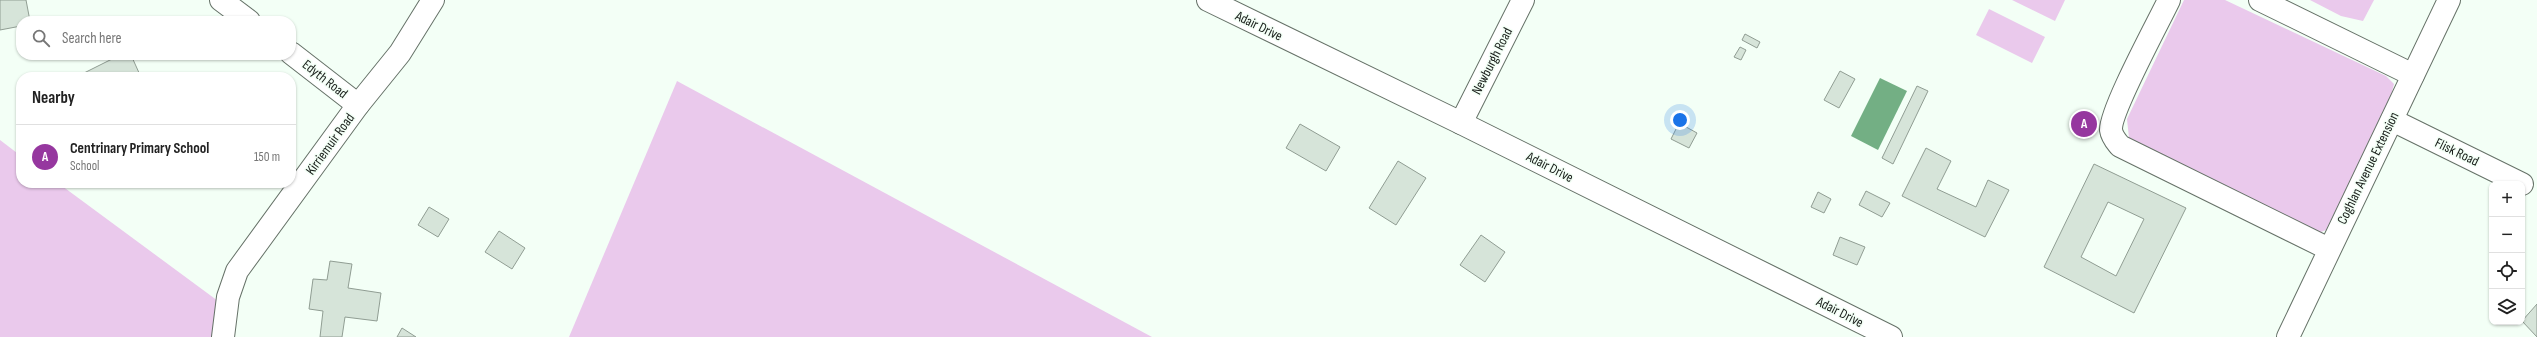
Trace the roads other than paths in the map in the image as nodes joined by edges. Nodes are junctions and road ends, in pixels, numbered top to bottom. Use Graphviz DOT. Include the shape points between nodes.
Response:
graph roads {
  1 [pos="222,0"];
  2 [pos="433,0"];
  3 [pos="1208,0"];
  4 [pos="1523,0"];
  5 [pos="2169,0"];
  6 [pos="2260,0"];
  7 [pos="2449,0"];
  8 [pos="243,16"];
  9 [pos="296,57"];
  10 [pos="2414,75"];
  11 [pos="358,105"];
  12 [pos="2392,120"];
  13 [pos="1461,123"];
  14 [pos="2516,181"];
  15 [pos="2525,186"];
  16 [pos="2537,192"];
  17 [pos="2329,249"];
  18 [pos="223,337"];
  19 [pos="1891,337"];
  20 [pos="2288,337"];
  1 -- 8 [label="street"];
  2 -- 11 [label="street, Kirriemuir Road" via="400,53"];
  3 -- 13 [label="street, Adair Drive"];
  4 -- 13 [label="street, Newburgh Road"];
  5 -- 17 [label="street" via="2116,109 2111,129 2113,137 2120,146"];
  6 -- 10 [label="street"];
  7 -- 10 [label="street, Coghlan Avenue Extension"];
  9 -- 11 [label="street, Edyth Road"];
  10 -- 12 [label="street, Coghlan Avenue Extension"];
  11 -- 18 [label="street, Kirriemuir Road" via="237,272 228,297"];
  12 -- 14 [label="street, Flisk Road"];
  12 -- 17 [label="street, Coghlan Avenue Extension"];
  13 -- 19 [label="street, Adair Drive"];
  15 -- 16 [label="street, Flisk Road"];
  17 -- 20 [label="street, Coghlan Avenue Extension"];
}
